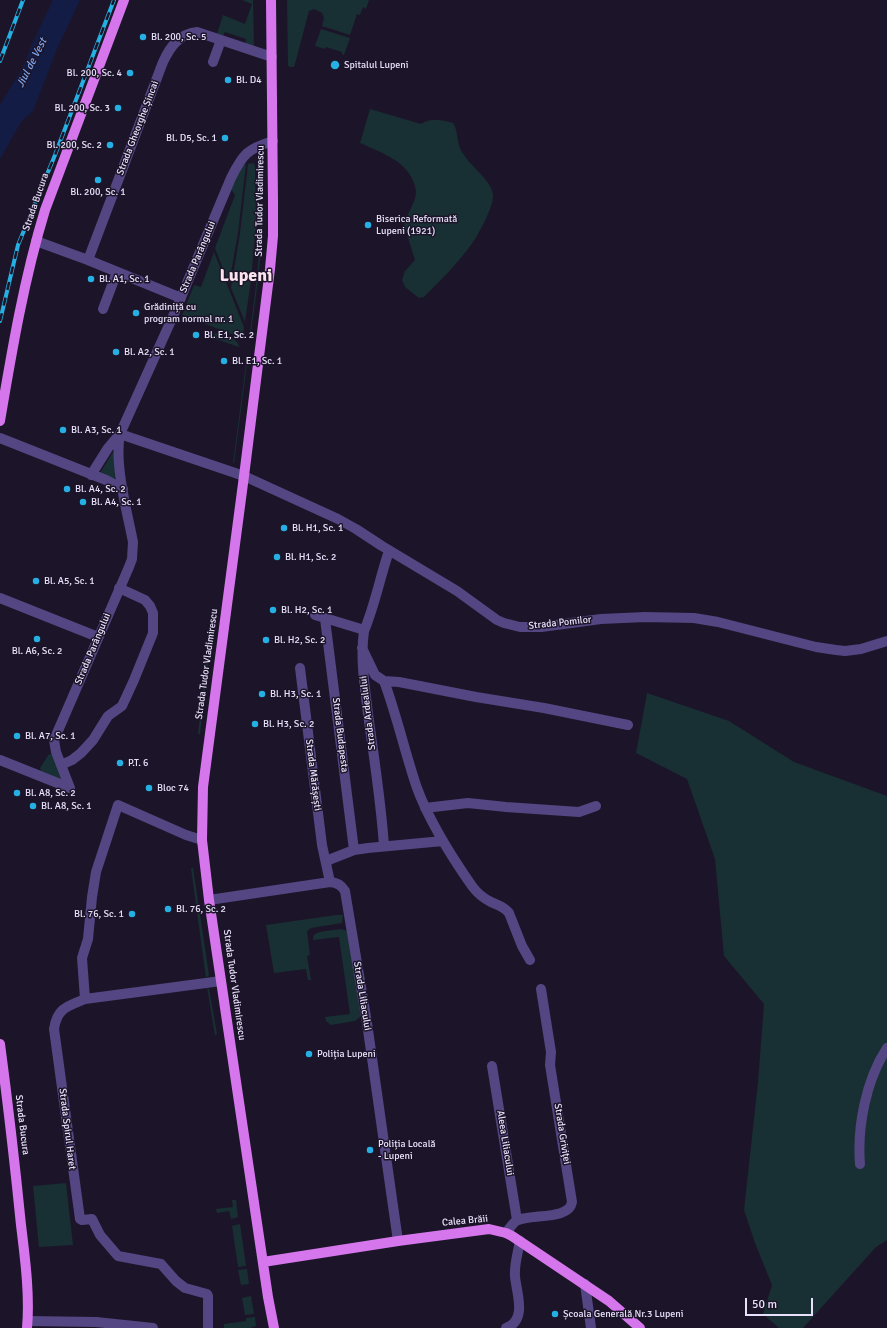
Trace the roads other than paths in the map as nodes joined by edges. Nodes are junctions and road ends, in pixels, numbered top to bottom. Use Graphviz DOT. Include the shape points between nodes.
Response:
graph roads {
  1 [pos="124,0"];
  2 [pos="271,0"];
  3 [pos="221,40"];
  4 [pos="272,57"];
  5 [pos="213,62"];
  6 [pos="273,141"];
  7 [pos="36,241"];
  8 [pos="88,260"];
  9 [pos="117,272"];
  10 [pos="181,298"];
  11 [pos="103,309"];
  12 [pos="0,421"];
  13 [pos="120,434"];
  14 [pos="0,438"];
  15 [pos="91,475"];
  16 [pos="244,476"];
  17 [pos="123,489"];
  18 [pos="389,551"];
  19 [pos="119,588"];
  20 [pos="0,598"];
  21 [pos="315,615"];
  22 [pos="326,619"];
  23 [pos="364,632"];
  24 [pos="98,637"];
  25 [pos="887,641"];
  26 [pos="362,648"];
  27 [pos="300,668"];
  28 [pos="384,681"];
  29 [pos="628,725"];
  30 [pos="0,760"];
  31 [pos="61,764"];
  32 [pos="596,806"];
  33 [pos="425,808"];
  34 [pos="202,840"];
  35 [pos="443,841"];
  36 [pos="384,846"];
  37 [pos="354,850"];
  38 [pos="326,861"];
  39 [pos="333,882"];
  40 [pos="209,900"];
  41 [pos="530,960"];
  42 [pos="221,981"];
  43 [pos="541,989"];
  44 [pos="85,999"];
  45 [pos="0,1044"];
  46 [pos="887,1048"];
  47 [pos="492,1066"];
  48 [pos="860,1164"];
  49 [pos="517,1220"];
  50 [pos="506,1233"];
  51 [pos="398,1241"];
  52 [pos="520,1241"];
  53 [pos="263,1262"];
  54 [pos="585,1284"];
  55 [pos="28,1325"];
  56 [pos="153,1328"];
  57 [pos="208,1328"];
  58 [pos="274,1328"];
  59 [pos="506,1328"];
  60 [pos="591,1328"];
  61 [pos="640,1328"];
  1 -- 7 [label="main road, Strada Bucura"];
  2 -- 4 [label="main road, Strada Tudor Vladimirescu"];
  3 -- 4 [label="street, Strada Gheorghe Șincai"];
  3 -- 5 [label="street"];
  3 -- 8 [label="street, Strada Gheorghe Șincai" via="202,33 192,33 175,42 168,51"];
  4 -- 6 [label="main road, Strada Tudor Vladimirescu"];
  6 -- 10 [label="street, Strada Parângului" via="246,152 238,163"];
  6 -- 16 [label="main road, Strada Tudor Vladimirescu" via="273,229 270,269"];
  7 -- 8 [label="street"];
  7 -- 12 [label="main road, Strada Bucura"];
  8 -- 9 [label="street"];
  9 -- 10 [label="street"];
  9 -- 11 [label="street"];
  10 -- 13 [label="street, Strada Parângului"];
  13 -- 15 [label="street, Strada Parângului"];
  13 -- 16 [label="street"];
  13 -- 17 [label="street, Strada Parângului" via="118,446"];
  14 -- 15 [label="street"];
  15 -- 17 [label="street"];
  16 -- 18 [label="street, Strada Pomilor" via="338,519"];
  16 -- 34 [label="main road, Strada Tudor Vladimirescu" via="206,760"];
  17 -- 19 [label="street, Strada Parângului" via="133,550 129,567"];
  18 -- 23 [label="street, Strada Ardealului"];
  18 -- 25 [label="street, Strada Pomilor" via="451,587 497,620 512,625 541,627 601,619 694,618 836,650 861,649"];
  19 -- 24 [label="street, Strada Parângului"];
  19 -- 31 [label="street" via="145,600 150,606 153,613 153,633 122,706 108,716 93,740 81,753"];
  20 -- 24 [label="street"];
  21 -- 22 [label="street"];
  22 -- 23 [label="street"];
  22 -- 37 [label="street, Strada Budapesta"];
  23 -- 26 [label="street, Strada Ardealului"];
  24 -- 31 [label="street, Strada Parângului" via="54,740"];
  26 -- 28 [label="street" via="375,675"];
  26 -- 36 [label="street, Strada Ardealului"];
  27 -- 38 [label="street, Strada Mărășești"];
  28 -- 29 [label="street"];
  28 -- 33 [label="street"];
  30 -- 31 [label="street, Strada Parângului" via="70,788"];
  32 -- 33 [label="street" via="579,812 468,802"];
  33 -- 35 [label="street"];
  34 -- 40 [label="main road, Strada Tudor Vladimirescu"];
  34 -- 44 [label="street" via="118,805 94,883 90,927 82,958"];
  35 -- 36 [label="street"];
  35 -- 41 [label="street" via="481,896 509,912"];
  36 -- 37 [label="street"];
  37 -- 38 [label="street"];
  38 -- 39 [label="street, Strada Mărășești"];
  39 -- 40 [label="street"];
  39 -- 51 [label="street, Strada Liliacului" via="342,887 347,897"];
  40 -- 42 [label="main road, Strada Tudor Vladimirescu"];
  42 -- 44 [label="street, Strada Spirul Haret"];
  42 -- 53 [label="main road, Strada Tudor Vladimirescu"];
  43 -- 49 [label="street, Strada Griviţei" via="551,1052 550,1065 572,1202 565,1212"];
  44 -- 57 [label="street, Strada Spirul Haret" via="61,1011 54,1029 80,1219 92,1219 100,1235 118,1256 161,1264 185,1288 207,1294"];
  45 -- 55 [label="main road, Strada Bucura" via="13,1144 27,1285"];
  46 -- 48 [label="street" via="876,1069 865,1107 860,1132"];
  47 -- 49 [label="street, Aleea Liliacului"];
  49 -- 50 [label="street"];
  50 -- 51 [label="main road, Calea Brăii" via="489,1229"];
  50 -- 52 [label="main road, Calea Brăii"];
  51 -- 53 [label="main road, Calea Brăii"];
  52 -- 54 [label="main road, Calea Brăii"];
  52 -- 59 [label="street" via="515,1275 520,1307 514,1323"];
  53 -- 58 [label="main road, Strada Tudor Vladimirescu"];
  54 -- 60 [label="street"];
  54 -- 61 [label="main road, Calea Brăii"];
  55 -- 56 [label="street" via="96,1322"];
}
